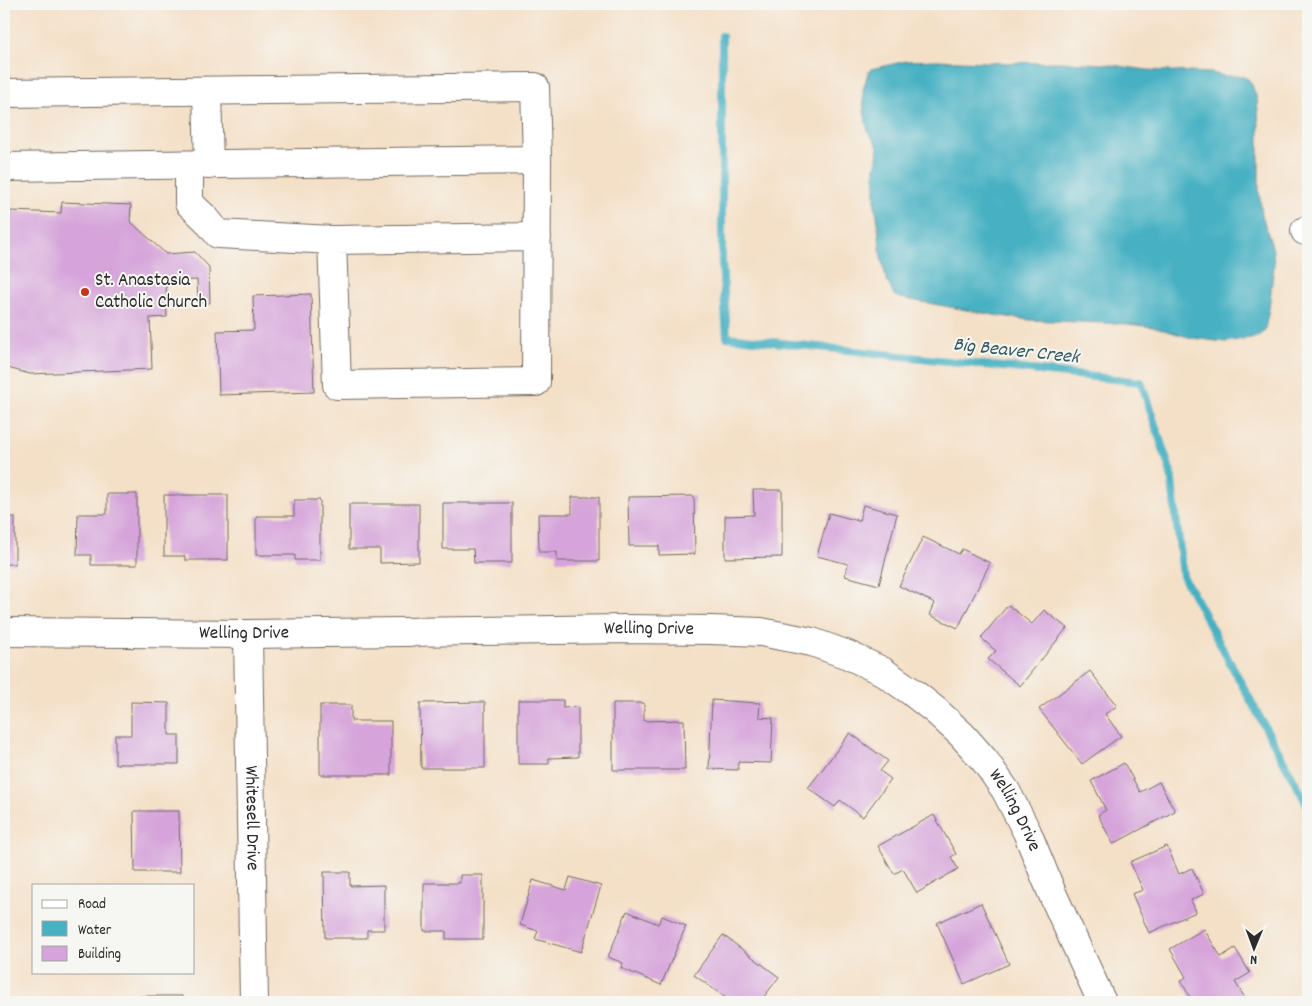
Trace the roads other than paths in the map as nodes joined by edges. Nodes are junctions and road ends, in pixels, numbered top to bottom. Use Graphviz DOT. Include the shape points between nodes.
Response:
graph roads {
  1 [pos="207,90"];
  2 [pos="4,93"];
  3 [pos="537,160"];
  4 [pos="199,165"];
  5 [pos="4,167"];
  6 [pos="537,237"];
  7 [pos="332,240"];
  8 [pos="4,632"];
  9 [pos="248,634"];
  10 [pos="254,1002"];
  11 [pos="1102,1002"];
  1 -- 2 [label="street"];
  1 -- 3 [label="street" via="535,87"];
  1 -- 4 [label="street"];
  3 -- 4 [label="street"];
  3 -- 6 [label="street"];
  4 -- 5 [label="street"];
  4 -- 7 [label="street" via="189,203 218,234"];
  6 -- 7 [label="street"];
  6 -- 7 [label="street" via="536,382 356,385 336,385"];
  8 -- 9 [label="street, Welling Drive"];
  9 -- 10 [label="street, Whitesell Drive"];
  9 -- 11 [label="street, Welling Drive" via="711,630 761,632 812,642 848,655 882,671 912,692 962,734 985,760 1006,791 1027,832"];
}
